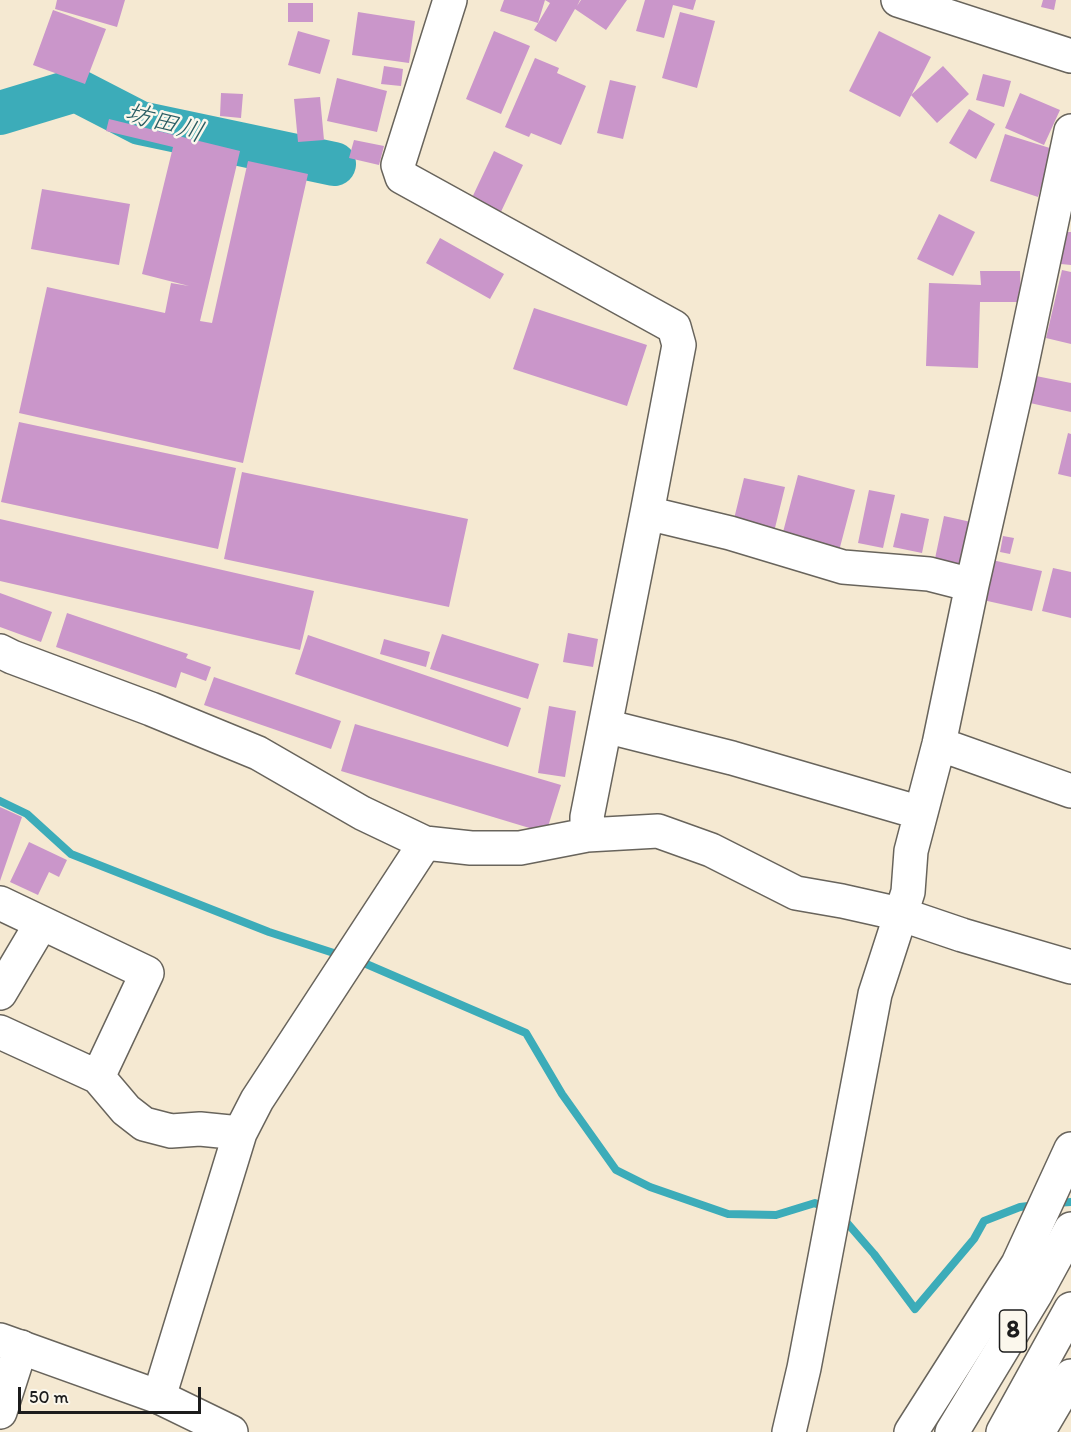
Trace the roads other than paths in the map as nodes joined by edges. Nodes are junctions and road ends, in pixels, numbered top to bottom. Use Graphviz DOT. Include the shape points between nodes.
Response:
graph roads {
  1 [pos="450,0"];
  2 [pos="898,0"];
  3 [pos="1071,56"];
  4 [pos="1071,131"];
  5 [pos="647,513"];
  6 [pos="972,585"];
  7 [pos="0,651"];
  8 [pos="605,726"];
  9 [pos="939,744"];
  10 [pos="1071,791"];
  11 [pos="921,813"];
  12 [pos="587,835"];
  13 [pos="425,843"];
  14 [pos="0,903"];
  15 [pos="900,914"];
  16 [pos="41,924"];
  17 [pos="1071,967"];
  18 [pos="0,993"];
  19 [pos="0,1032"];
  20 [pos="98,1077"];
  21 [pos="240,1133"];
  22 [pos="1071,1149"];
  23 [pos="1071,1229"];
  24 [pos="1071,1309"];
  25 [pos="11,1344"];
  26 [pos="1071,1376"];
  27 [pos="159,1397"];
  28 [pos="0,1412"];
  29 [pos="231,1432"];
  30 [pos="789,1432"];
  31 [pos="911,1432"];
  32 [pos="952,1432"];
  33 [pos="1003,1432"];
  34 [pos="1038,1432"];
  1 -- 5 [label="main road" via="398,165 402,177 674,327 679,345"];
  2 -- 3 [label="main road"];
  4 -- 6 [label="main road"];
  5 -- 6 [label="main road" via="843,567 929,574"];
  5 -- 8 [label="main road"];
  6 -- 9 [label="main road"];
  7 -- 13 [label="main road" via="258,753 362,813"];
  8 -- 11 [label="main road"];
  8 -- 12 [label="main road"];
  9 -- 10 [label="main road"];
  9 -- 11 [label="main road"];
  11 -- 15 [label="main road" via="911,851 908,892"];
  12 -- 13 [label="main road" via="520,848"];
  12 -- 15 [label="main road" via="658,831 711,850 796,893"];
  13 -- 21 [label="main road" via="257,1100"];
  14 -- 16 [label="main road"];
  15 -- 17 [label="main road"];
  15 -- 30 [label="main road" via="875,994"];
  16 -- 18 [label="main road"];
  16 -- 20 [label="main road" via="147,973"];
  19 -- 20 [label="main road"];
  20 -- 21 [label="main road" via="126,1110 144,1124 171,1131"];
  21 -- 27 [label="main road"];
  22 -- 31 [label="main road" via="1018,1264"];
  23 -- 32 [label="main road, 8"];
  24 -- 33 [label="main road, 8"];
  25 -- 27 [label="main road"];
  25 -- 28 [label="main road"];
  26 -- 34 [label="main road"];
  27 -- 29 [label="main road"];
}
